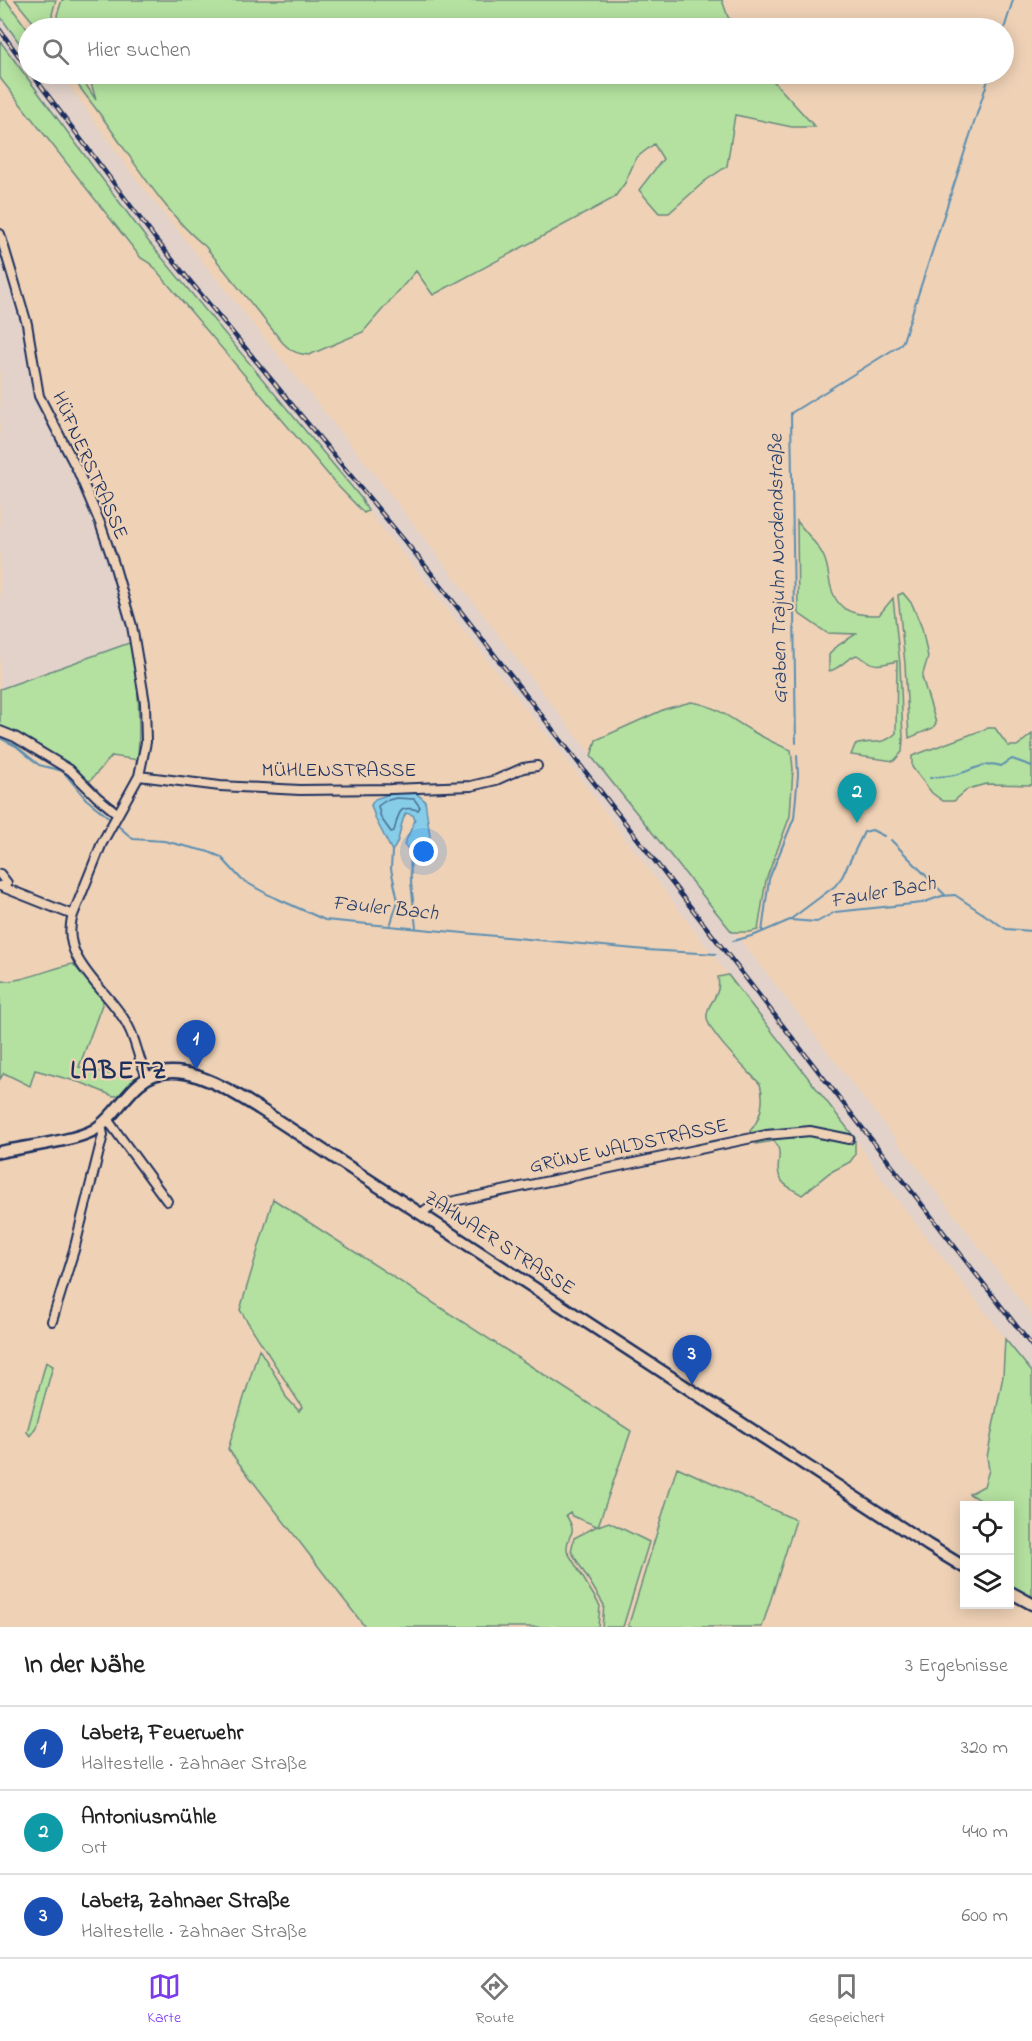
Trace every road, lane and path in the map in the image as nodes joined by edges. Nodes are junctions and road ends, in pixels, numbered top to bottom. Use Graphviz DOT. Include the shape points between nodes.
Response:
graph roads {
  1 [pos="0,234"];
  2 [pos="0,731"];
  3 [pos="537,766"];
  4 [pos="139,777"];
  5 [pos="117,816"];
  6 [pos="0,874"];
  7 [pos="3,887"];
  8 [pos="72,915"];
  9 [pos="148,1077"];
  10 [pos="104,1122"];
  11 [pos="849,1139"];
  12 [pos="0,1152"];
  13 [pos="167,1201"];
  14 [pos="420,1214"];
  15 [pos="52,1321"];
  16 [pos="960,1565"];
  17 [pos="1014,1594"];
  18 [pos="1032,1604"];
  1 -- 4 [label="street, HÜFNERSTRASSE" via="27,324 39,396 72,457 100,523 128,611 146,714 145,751"];
  2 -- 5 [label="street" via="70,770"];
  3 -- 4 [label="street, MÜHLENSTRASSE" via="478,785 391,789 300,790"];
  4 -- 5 [label="street, HÜFNERSTRASSE"];
  5 -- 8 [label="street, HÜFNERSTRASSE"];
  6 -- 7 [label="street" via="7,883"];
  7 -- 8 [label="street"];
  8 -- 9 [label="street, HÜFNERSTRASSE" via="70,934 76,956 129,1027"];
  9 -- 10 [label="main road"];
  9 -- 14 [label="main road, ZAHNAER STRASSE" via="176,1072 230,1091"];
  10 -- 12 [label="main road" via="81,1135"];
  10 -- 13 [label="street"];
  10 -- 15 [label="street" via="74,1250"];
  11 -- 14 [label="street, GRÜNE WALDSTRASSE" via="810,1131 766,1135 431,1206"];
  14 -- 16 [label="main road, ZAHNAER STRASSE"];
  17 -- 18 [label="main road"];
}
